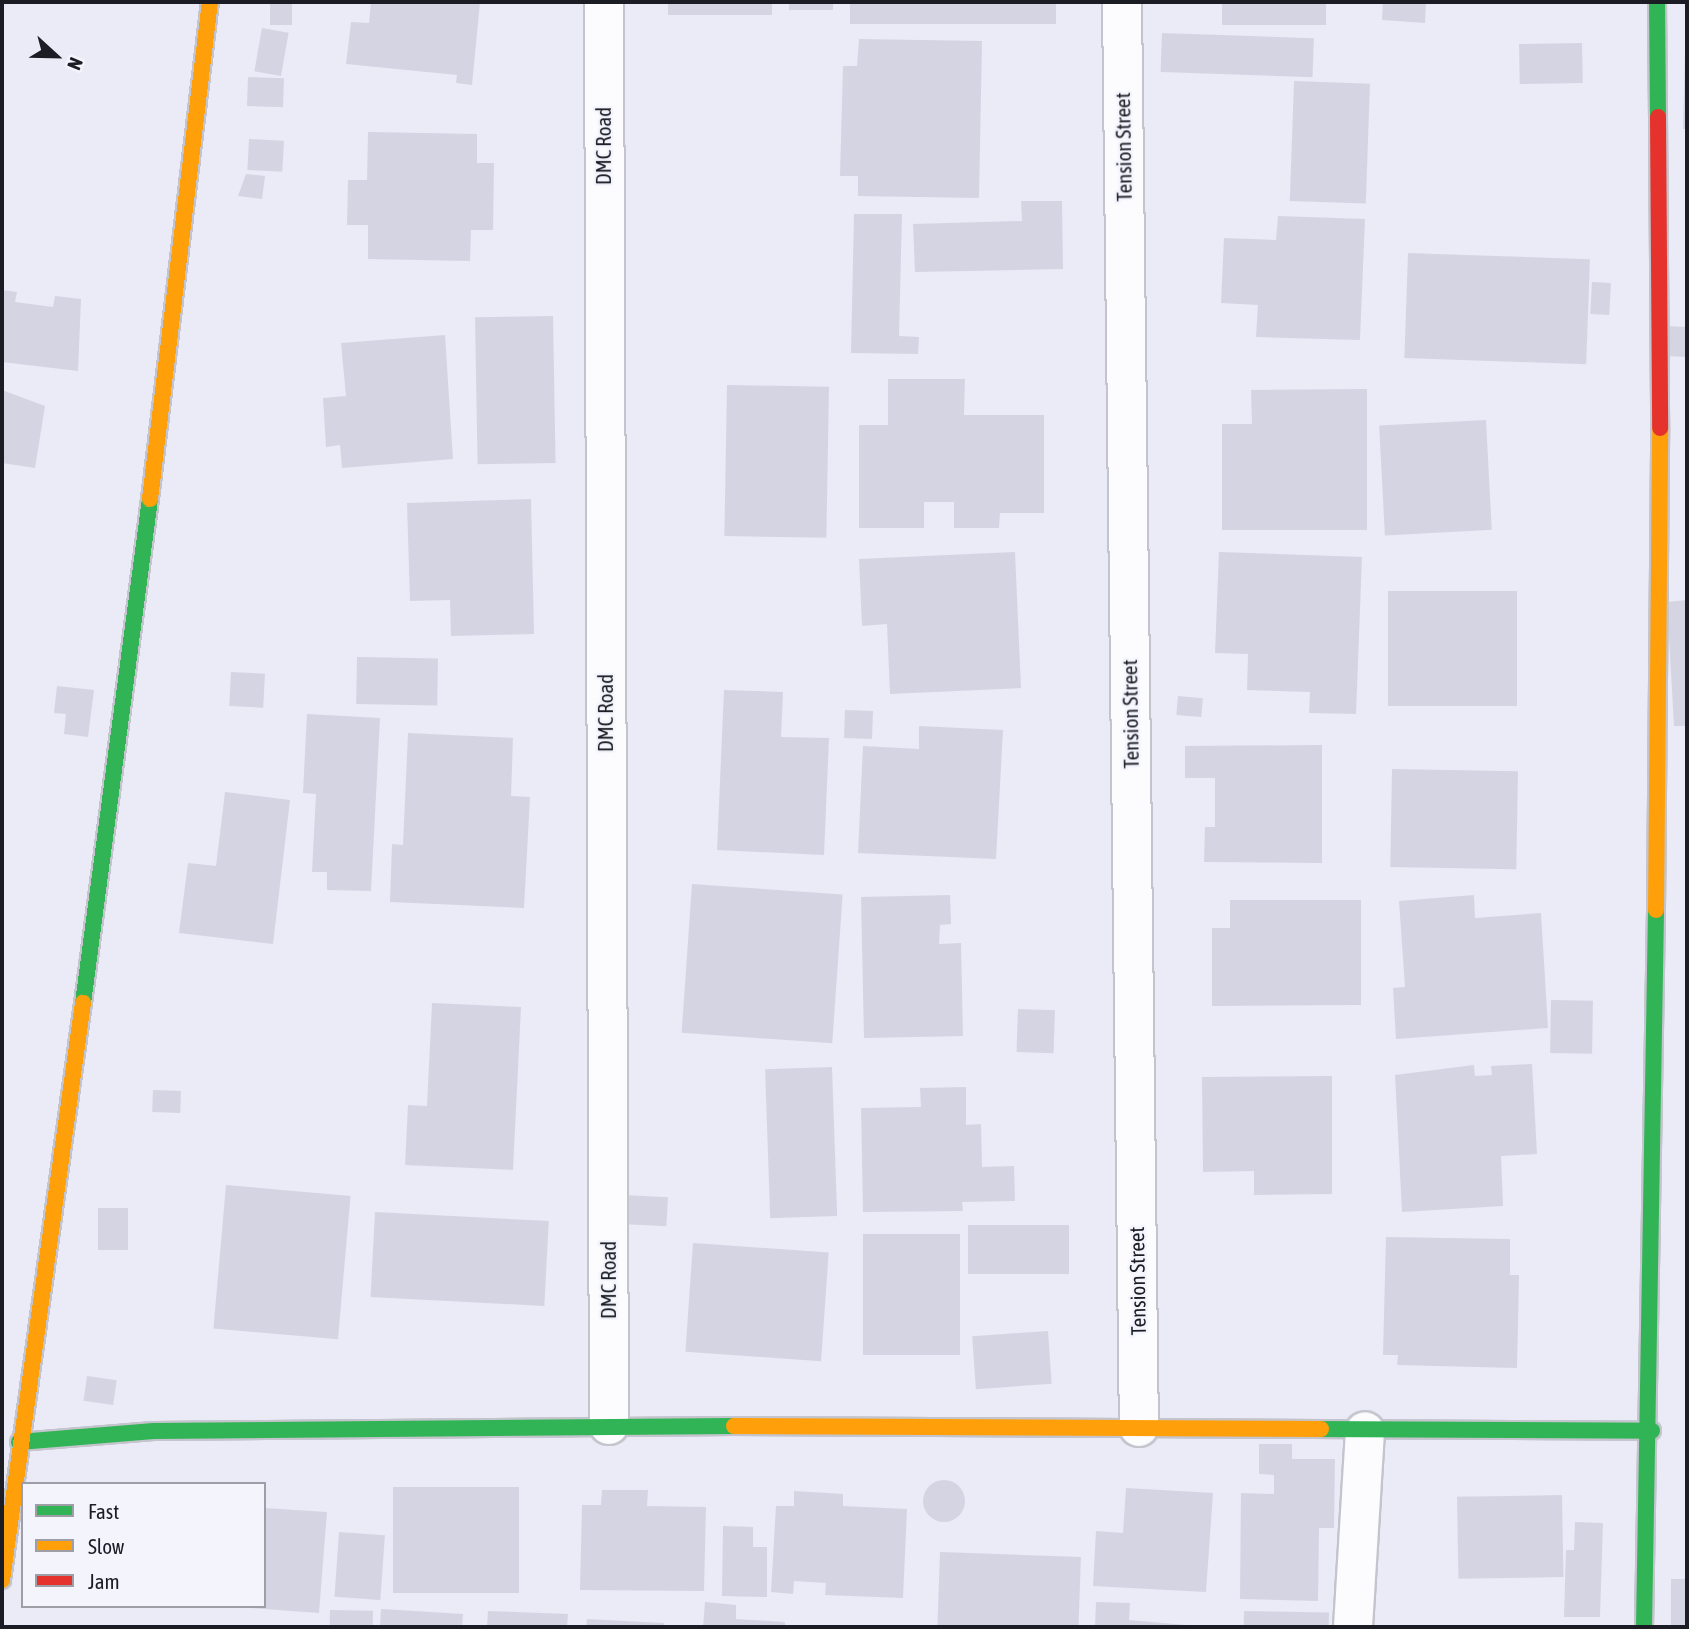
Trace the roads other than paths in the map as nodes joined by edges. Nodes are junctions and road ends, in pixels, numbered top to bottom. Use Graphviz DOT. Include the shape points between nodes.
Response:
graph roads {
  1 [pos="210,2"];
  2 [pos="604,2"];
  3 [pos="1122,2"];
  4 [pos="1657,2"];
  5 [pos="609,1425"];
  6 [pos="1139,1427"];
  7 [pos="1365,1431"];
  8 [pos="1651,1431"];
  9 [pos="19,1443"];
  10 [pos="2,1580"];
  11 [pos="1353,1627"];
  12 [pos="1644,1627"];
  1 -- 9 [label="street" via="118,758"];
  2 -- 5 [label="street, DMC Road"];
  3 -- 6 [label="street, Tension Street"];
  4 -- 8 [label="street" via="1661,570"];
  5 -- 6 [label="street"];
  5 -- 9 [label="street" via="154,1430"];
  6 -- 7 [label="street"];
  7 -- 8 [label="street"];
  7 -- 11 [label="street"];
  8 -- 12 [label="street"];
  9 -- 10 [label="street"];
}
